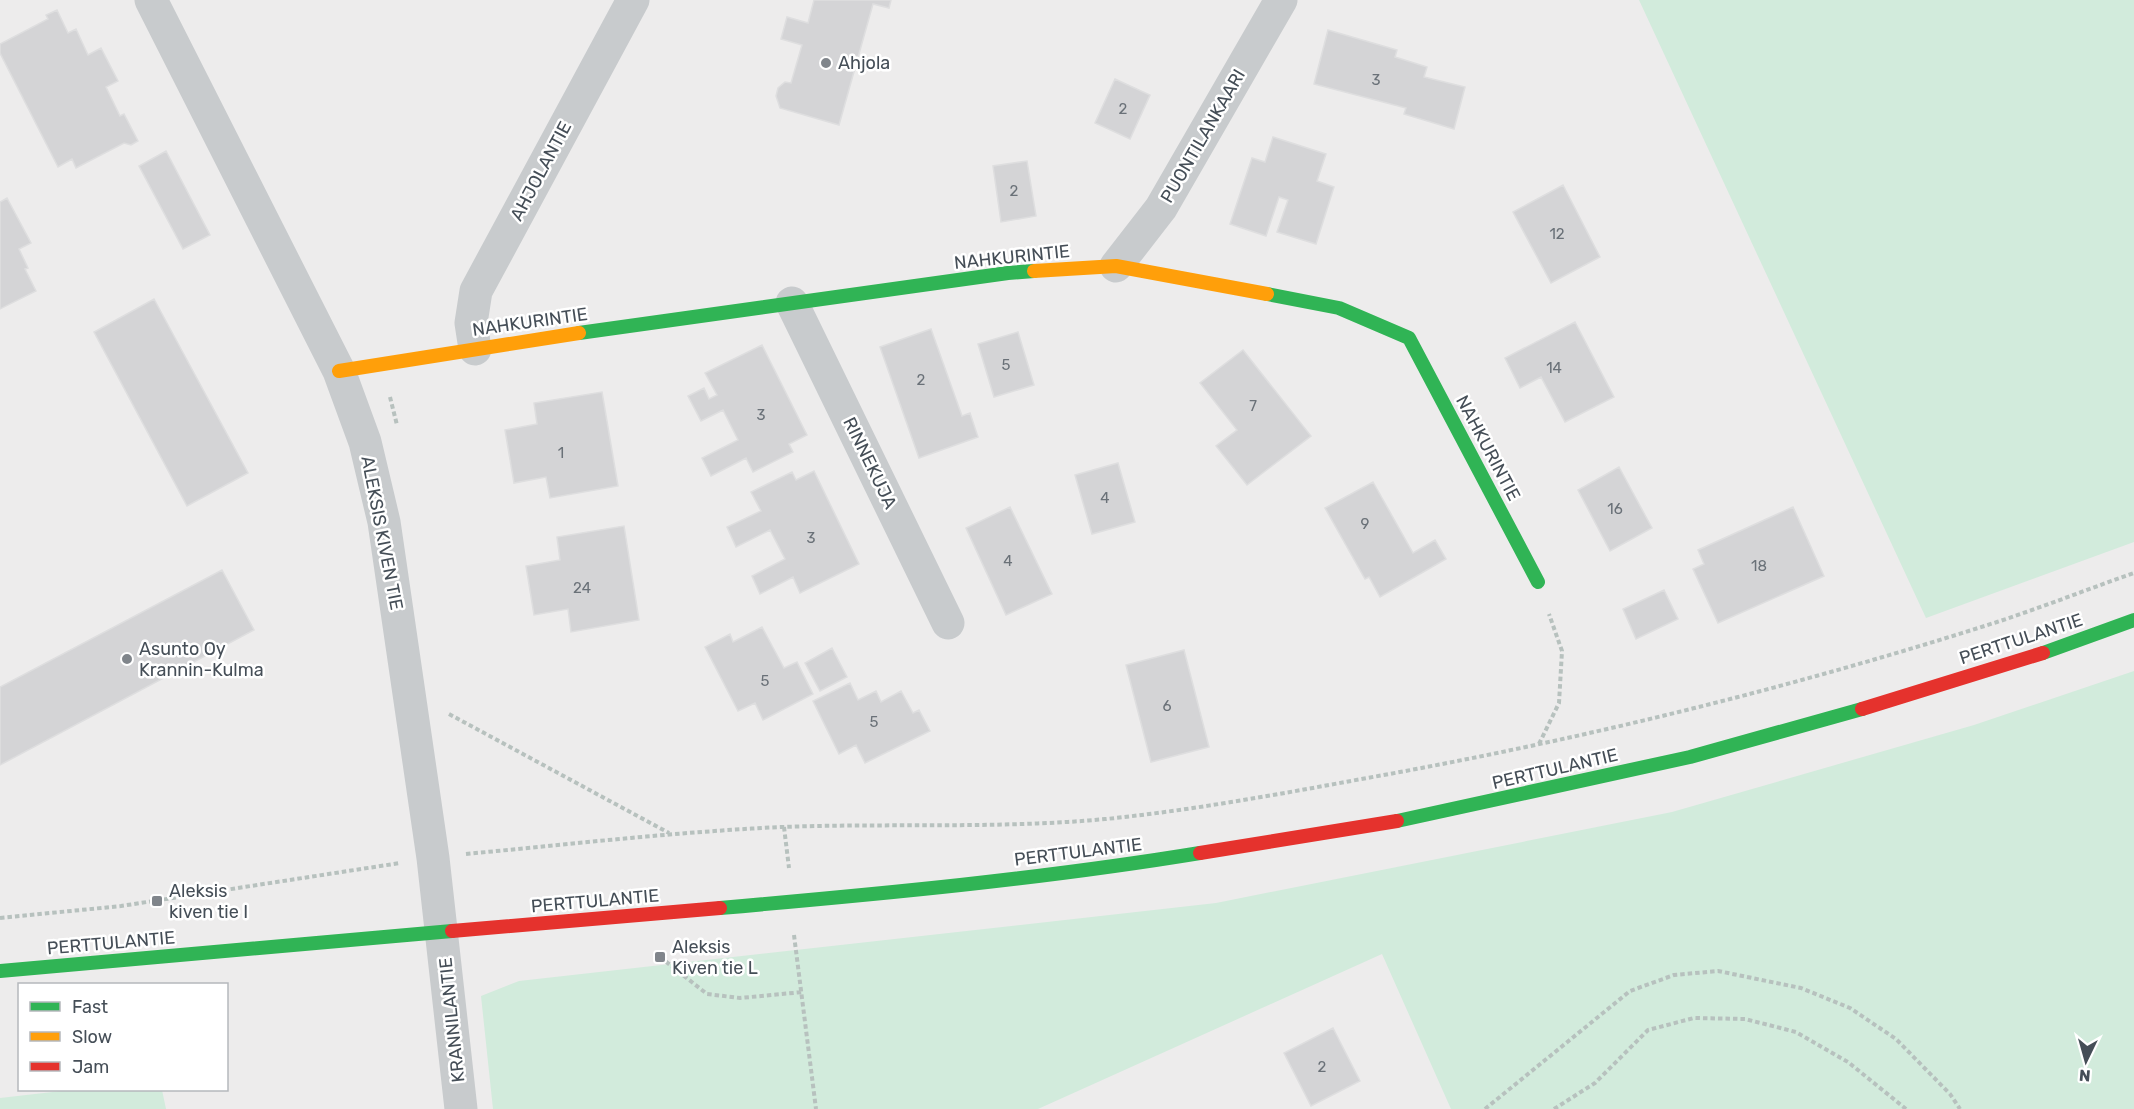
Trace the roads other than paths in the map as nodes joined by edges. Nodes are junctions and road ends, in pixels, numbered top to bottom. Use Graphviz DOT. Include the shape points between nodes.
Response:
graph roads {
  1 [pos="151,0"];
  2 [pos="633,0"];
  3 [pos="1281,0"];
  4 [pos="1116,266"];
  5 [pos="792,303"];
  6 [pos="475,349"];
  7 [pos="339,371"];
  8 [pos="1538,582"];
  9 [pos="2134,620"];
  10 [pos="948,623"];
  11 [pos="442,932"];
  12 [pos="0,971"];
  13 [pos="461,1109"];
  1 -- 7 [label="street, ALEKSIS KIVEN TIE"];
  2 -- 6 [label="street, AHJOLANTIE" via="476,291 471,323"];
  3 -- 4 [label="street, PUONTILANKAARI" via="1161,208"];
  4 -- 5 [label="street, NAHKURINTIE" via="1008,273"];
  4 -- 8 [label="street, NAHKURINTIE" via="1340,308 1409,338"];
  5 -- 6 [label="street, NAHKURINTIE"];
  5 -- 10 [label="street, RINNEKUJA"];
  6 -- 7 [label="street, NAHKURINTIE"];
  7 -- 11 [label="street, ALEKSIS KIVEN TIE" via="365,442 384,522"];
  9 -- 11 [label="street, PERTTULANTIE" via="1869,707 1690,757 1417,818 1122,867 843,897"];
  11 -- 12 [label="street, PERTTULANTIE"];
  11 -- 13 [label="street, KRANNILANTIE"];
}
